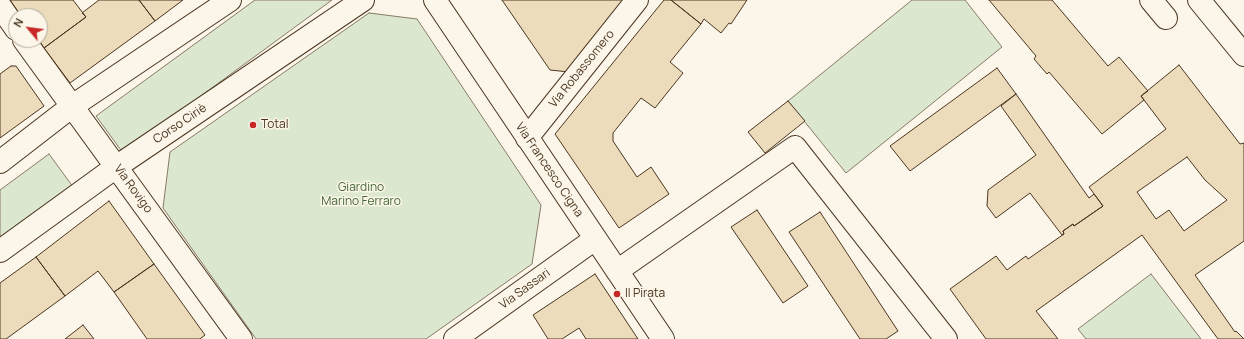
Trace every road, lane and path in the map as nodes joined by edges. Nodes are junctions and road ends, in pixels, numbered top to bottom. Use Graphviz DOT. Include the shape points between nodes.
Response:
graph roads {
  1 [pos="230,0"];
  2 [pos="363,0"];
  3 [pos="435,0"];
  4 [pos="637,0"];
  5 [pos="1151,0"];
  6 [pos="1198,0"];
  7 [pos="0,6"];
  8 [pos="8,18"];
  9 [pos="1166,18"];
  10 [pos="30,48"];
  11 [pos="1244,55"];
  12 [pos="71,107"];
  13 [pos="527,138"];
  14 [pos="0,162"];
  15 [pos="116,167"];
  16 [pos="595,239"];
  17 [pos="0,251"];
  18 [pos="617,272"];
  19 [pos="241,339"];
  20 [pos="455,339"];
  21 [pos="663,339"];
  22 [pos="946,339"];
  1 -- 12 [label="street"];
  2 -- 15 [label="street, Corso Ciriè"];
  3 -- 13 [label="street, Via Francesco Cigna"];
  4 -- 13 [label="street, Via Robassomero"];
  5 -- 9 [label="street"];
  6 -- 11 [label="street"];
  7 -- 8 [label="street"];
  10 -- 12 [label="street, Via Rovigo"];
  12 -- 14 [label="street"];
  12 -- 15 [label="street, Via Rovigo"];
  13 -- 16 [label="street, Via Francesco Cigna"];
  15 -- 17 [label="street, Corso Ciriè"];
  15 -- 19 [label="street, Via Rovigo"];
  16 -- 18 [label="street, Via Francesco Cigna"];
  16 -- 20 [label="street, Via Sassari"];
  18 -- 21 [label="street, Via Francesco Cigna"];
  18 -- 22 [label="street" via="795,147"];
}
